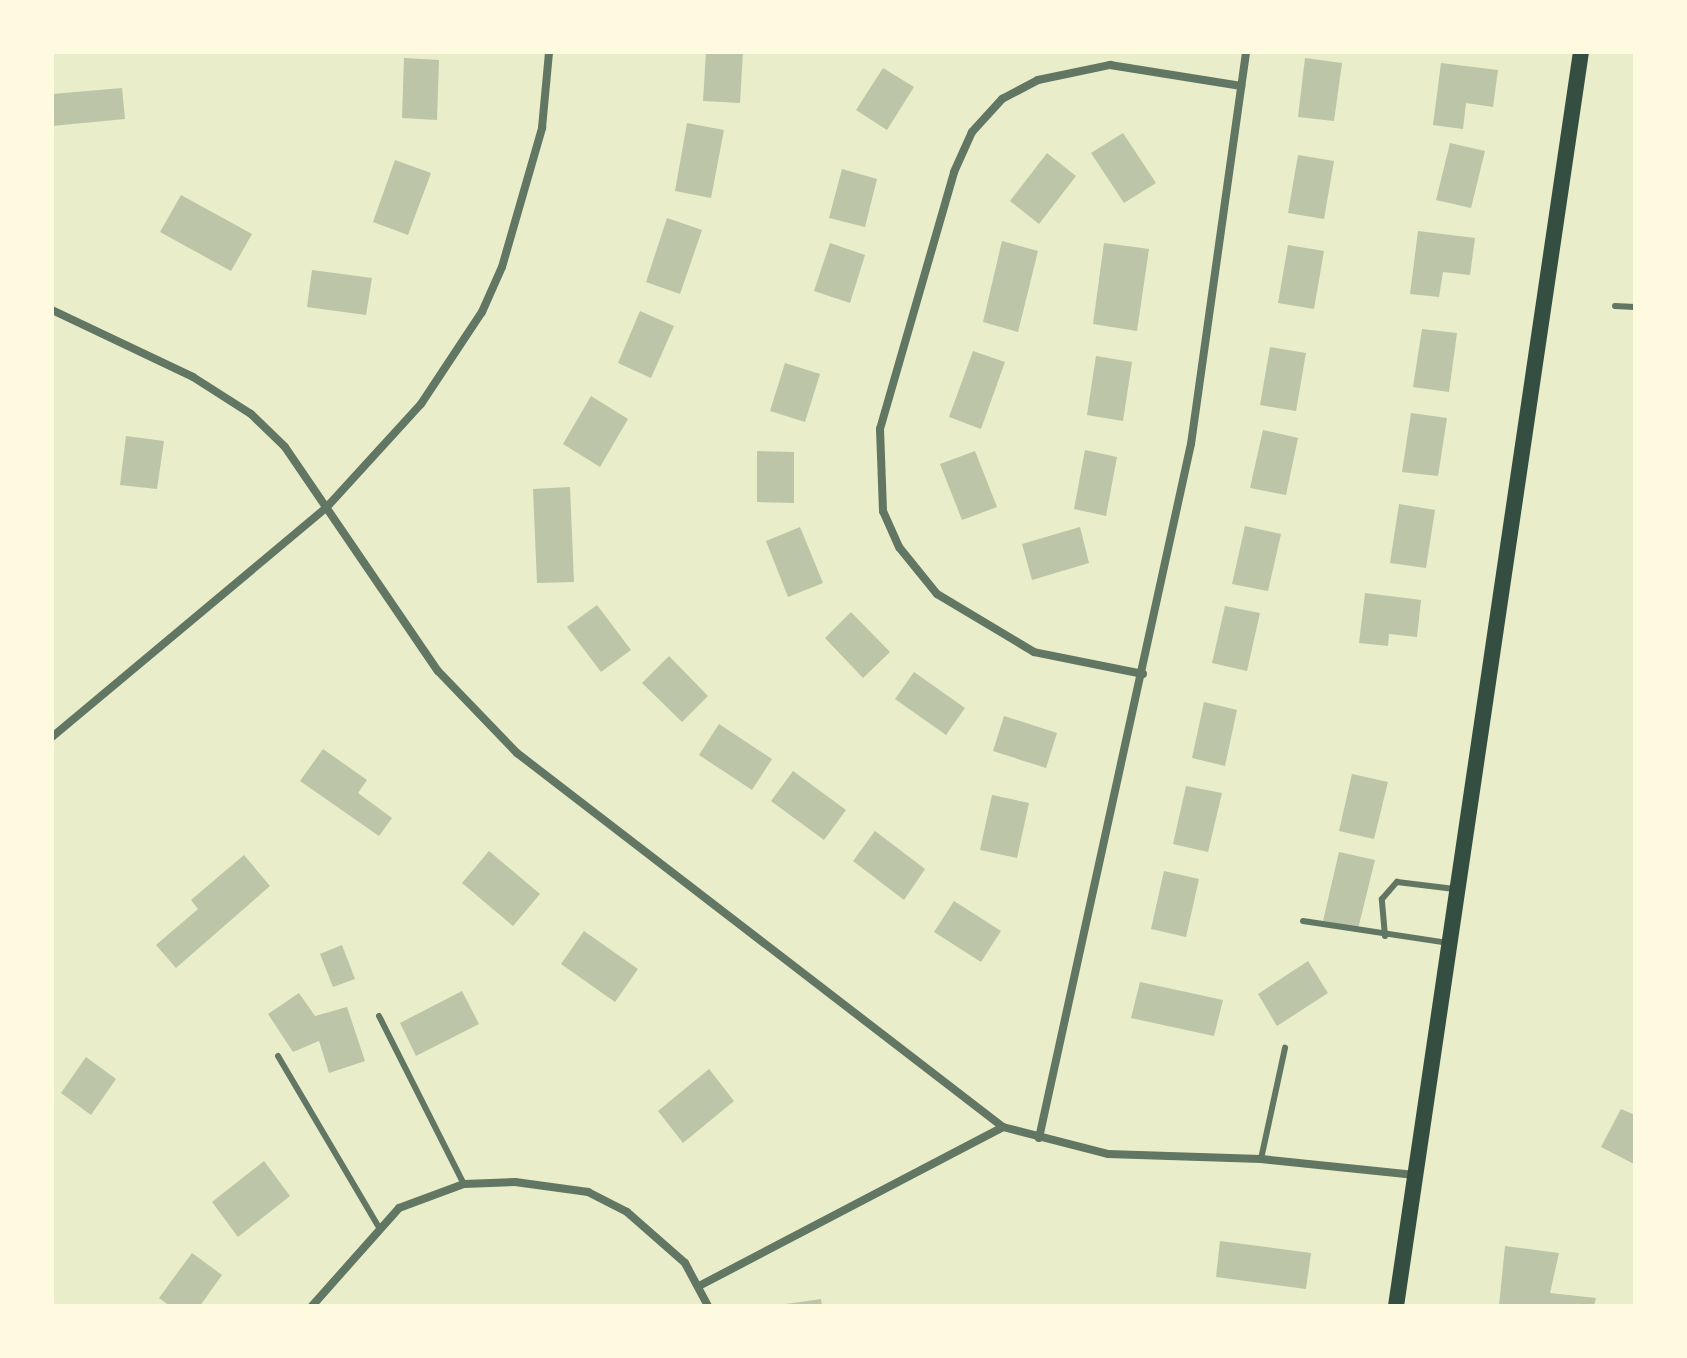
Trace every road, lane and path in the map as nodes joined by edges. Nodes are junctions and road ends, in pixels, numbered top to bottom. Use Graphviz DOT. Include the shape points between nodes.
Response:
graph roads {
  1 [pos="549,52"];
  2 [pos="1246,52"];
  3 [pos="1581,52"];
  4 [pos="1241,86"];
  5 [pos="1615,306"];
  6 [pos="1635,307"];
  7 [pos="52,310"];
  8 [pos="326,508"];
  9 [pos="1143,674"];
  10 [pos="52,737"];
  11 [pos="1458,890"];
  12 [pos="1303,921"];
  13 [pos="1385,936"];
  14 [pos="1450,944"];
  15 [pos="379,1016"];
  16 [pos="1285,1048"];
  17 [pos="278,1056"];
  18 [pos="1003,1127"];
  19 [pos="1039,1138"];
  20 [pos="1261,1159"];
  21 [pos="1415,1175"];
  22 [pos="464,1184"];
  23 [pos="378,1226"];
  24 [pos="699,1286"];
  25 [pos="312,1306"];
  26 [pos="708,1306"];
  27 [pos="1396,1306"];
  1 -- 8 [label="street" via="531,172 482,312 421,404"];
  2 -- 4 [label="street"];
  3 -- 11 [label="main road"];
  4 -- 9 [label="street" via="1191,444"];
  4 -- 9 [label="street" via="1110,65 1038,80 1002,99 972,132 954,172 880,429 883,511 899,547 937,594 1034,652"];
  5 -- 6 [label="lane"];
  7 -- 8 [label="street" via="232,400 285,447"];
  8 -- 10 [label="street" via="167,634"];
  8 -- 18 [label="street" via="438,671 517,753"];
  9 -- 19 [label="street"];
  11 -- 13 [label="lane" via="1397,882 1382,899"];
  11 -- 14 [label="main road"];
  12 -- 13 [label="lane"];
  13 -- 14 [label="lane"];
  14 -- 21 [label="main road"];
  15 -- 22 [label="lane"];
  16 -- 20 [label="lane"];
  17 -- 23 [label="lane"];
  18 -- 19 [label="street"];
  18 -- 24 [label="street"];
  19 -- 20 [label="street" via="1108,1154"];
  20 -- 21 [label="street"];
  21 -- 27 [label="main road"];
  22 -- 23 [label="street" via="427,1193"];
  22 -- 24 [label="street" via="515,1182 588,1192 662,1239"];
  23 -- 25 [label="street"];
  24 -- 26 [label="street"];
}
